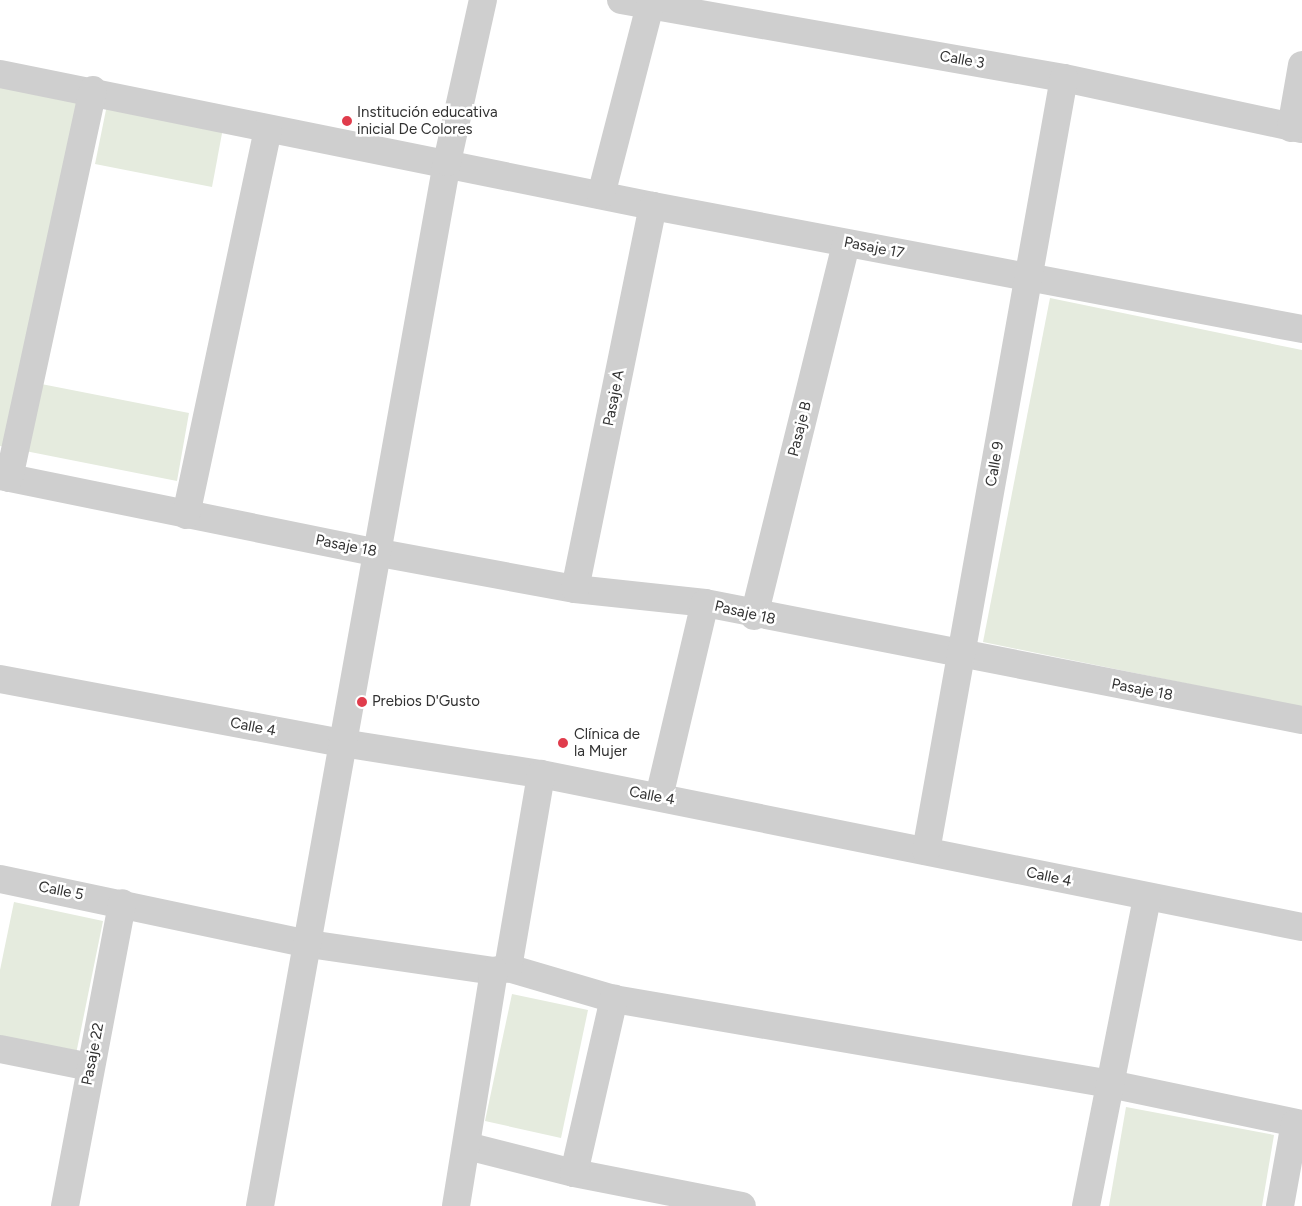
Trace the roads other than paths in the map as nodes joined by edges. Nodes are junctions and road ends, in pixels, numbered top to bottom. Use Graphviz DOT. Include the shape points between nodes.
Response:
graph roads {
  1 [pos="483,0"];
  2 [pos="621,0"];
  3 [pos="650,5"];
  4 [pos="1302,65"];
  5 [pos="0,74"];
  6 [pos="1064,78"];
  7 [pos="93,90"];
  8 [pos="1296,128"];
  9 [pos="268,130"];
  10 [pos="447,162"];
  11 [pos="601,195"];
  12 [pos="653,206"];
  13 [pos="846,243"];
  14 [pos="1028,277"];
  15 [pos="1302,330"];
  16 [pos="4,477"];
  17 [pos="186,515"];
  18 [pos="380,553"];
  19 [pos="575,589"];
  20 [pos="705,603"];
  21 [pos="754,616"];
  22 [pos="960,655"];
  23 [pos="0,679"];
  24 [pos="1302,720"];
  25 [pos="342,744"];
  26 [pos="541,774"];
  27 [pos="659,798"];
  28 [pos="926,851"];
  29 [pos="0,879"];
  30 [pos="1147,898"];
  31 [pos="122,903"];
  32 [pos="1302,927"];
  33 [pos="309,944"];
  34 [pos="501,970"];
  35 [pos="614,999"];
  36 [pos="0,1050"];
  37 [pos="90,1067"];
  38 [pos="1110,1084"];
  39 [pos="1299,1123"];
  40 [pos="467,1146"];
  41 [pos="574,1174"];
  42 [pos="631,1195"];
  43 [pos="65,1206"];
  44 [pos="260,1206"];
  45 [pos="456,1206"];
  46 [pos="742,1206"];
  47 [pos="1086,1206"];
  48 [pos="1280,1206"];
  1 -- 10 [label="street"];
  2 -- 3 [label="street, Calle 3"];
  3 -- 6 [label="street, Calle 3"];
  3 -- 11 [label="street"];
  4 -- 8 [label="street"];
  5 -- 7 [label="street, Pasaje 17"];
  6 -- 8 [label="street, Calle 3"];
  6 -- 14 [label="street, Calle 9"];
  7 -- 9 [label="street, Pasaje 17"];
  7 -- 16 [label="street"];
  9 -- 10 [label="street, Pasaje 17"];
  9 -- 17 [label="street"];
  10 -- 11 [label="street, Pasaje 17"];
  10 -- 18 [label="street"];
  11 -- 12 [label="street, Pasaje 17"];
  12 -- 13 [label="street, Pasaje 17"];
  12 -- 19 [label="street, Pasaje A"];
  13 -- 14 [label="street, Pasaje 17"];
  13 -- 21 [label="street, Pasaje B"];
  14 -- 15 [label="street, Pasaje 17"];
  14 -- 22 [label="street, Calle 9"];
  16 -- 17 [label="street, Pasaje 18"];
  17 -- 18 [label="street, Pasaje 18"];
  18 -- 19 [label="street, Pasaje 18"];
  18 -- 25 [label="street"];
  19 -- 20 [label="street, Pasaje 18"];
  20 -- 21 [label="street, Pasaje 18"];
  20 -- 27 [label="street"];
  21 -- 22 [label="street, Pasaje 18"];
  22 -- 24 [label="street, Pasaje 18"];
  22 -- 28 [label="street, Calle 9"];
  23 -- 25 [label="street, Calle 4"];
  25 -- 26 [label="street, Calle 4"];
  25 -- 33 [label="street"];
  26 -- 27 [label="street, Calle 4"];
  26 -- 34 [label="street"];
  27 -- 28 [label="street, Calle 4"];
  28 -- 30 [label="street, Calle 4"];
  29 -- 31 [label="street, Calle 5"];
  30 -- 32 [label="street, Calle 4"];
  30 -- 38 [label="street"];
  31 -- 33 [label="street, Calle 5"];
  31 -- 37 [label="street, Pasaje 22"];
  33 -- 34 [label="street, Calle 5"];
  33 -- 44 [label="street"];
  34 -- 35 [label="street, Calle 5"];
  34 -- 40 [label="street"];
  35 -- 38 [label="street, Calle 5"];
  35 -- 41 [label="street"];
  36 -- 37 [label="street"];
  37 -- 43 [label="street, Pasaje 22"];
  38 -- 39 [label="street, Calle 5"];
  38 -- 47 [label="street"];
  39 -- 48 [label="street"];
  40 -- 41 [label="street"];
  40 -- 45 [label="street"];
  41 -- 42 [label="street"];
  42 -- 46 [label="street"];
}
